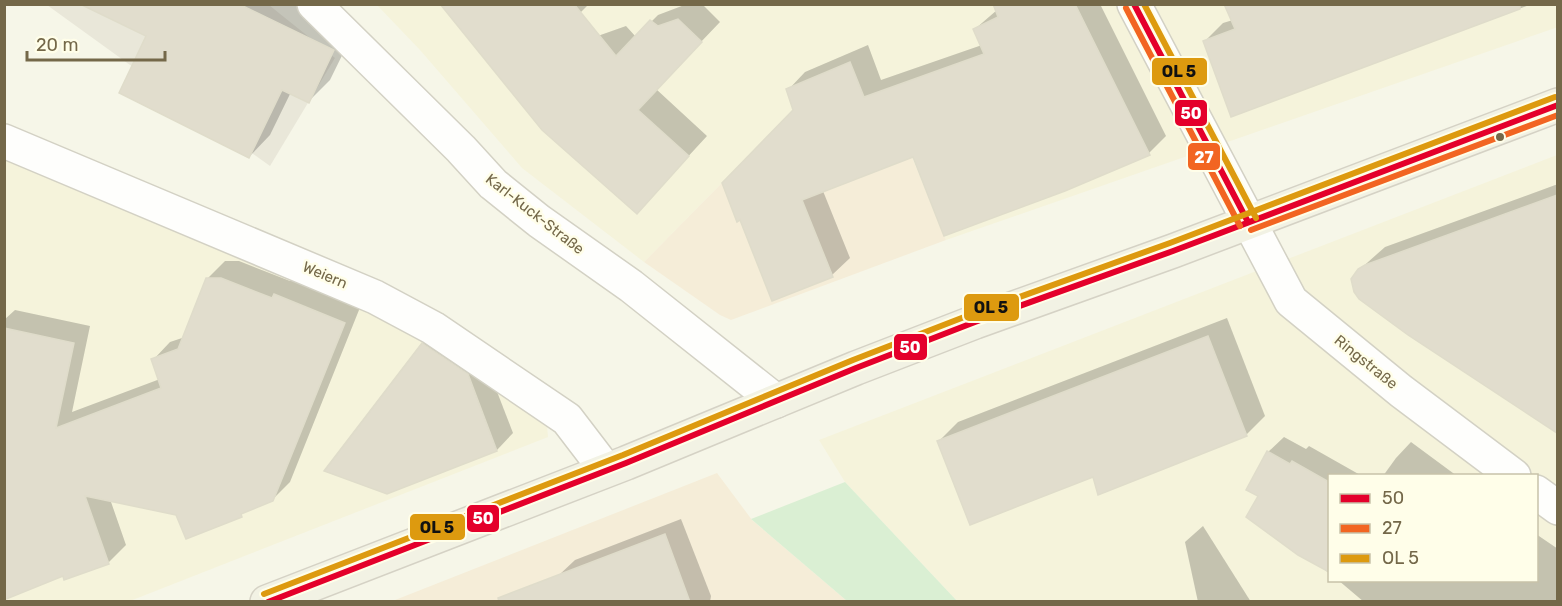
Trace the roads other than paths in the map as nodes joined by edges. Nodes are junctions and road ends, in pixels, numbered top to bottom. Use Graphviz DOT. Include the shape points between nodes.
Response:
graph roads {
  1 [pos="314,4"];
  2 [pos="1134,4"];
  3 [pos="1557,105"];
  4 [pos="4,141"];
  5 [pos="1248,222"];
  6 [pos="776,401"];
  7 [pos="606,470"];
  8 [pos="1511,474"];
  9 [pos="1538,494"];
  10 [pos="1557,508"];
  11 [pos="267,602"];
  1 -- 6 [label="street, Karl-Kuck-Straße" via="493,184 631,286"];
  2 -- 5 [label="street, Ringstraße"];
  3 -- 5 [label="main road"];
  4 -- 7 [label="street, Weiern" via="375,297 433,328 567,419"];
  5 -- 6 [label="main road" via="975,322"];
  5 -- 8 [label="street, Ringstraße" via="1291,302"];
  6 -- 7 [label="main road"];
  7 -- 11 [label="main road"];
  9 -- 10 [label="street"];
}
